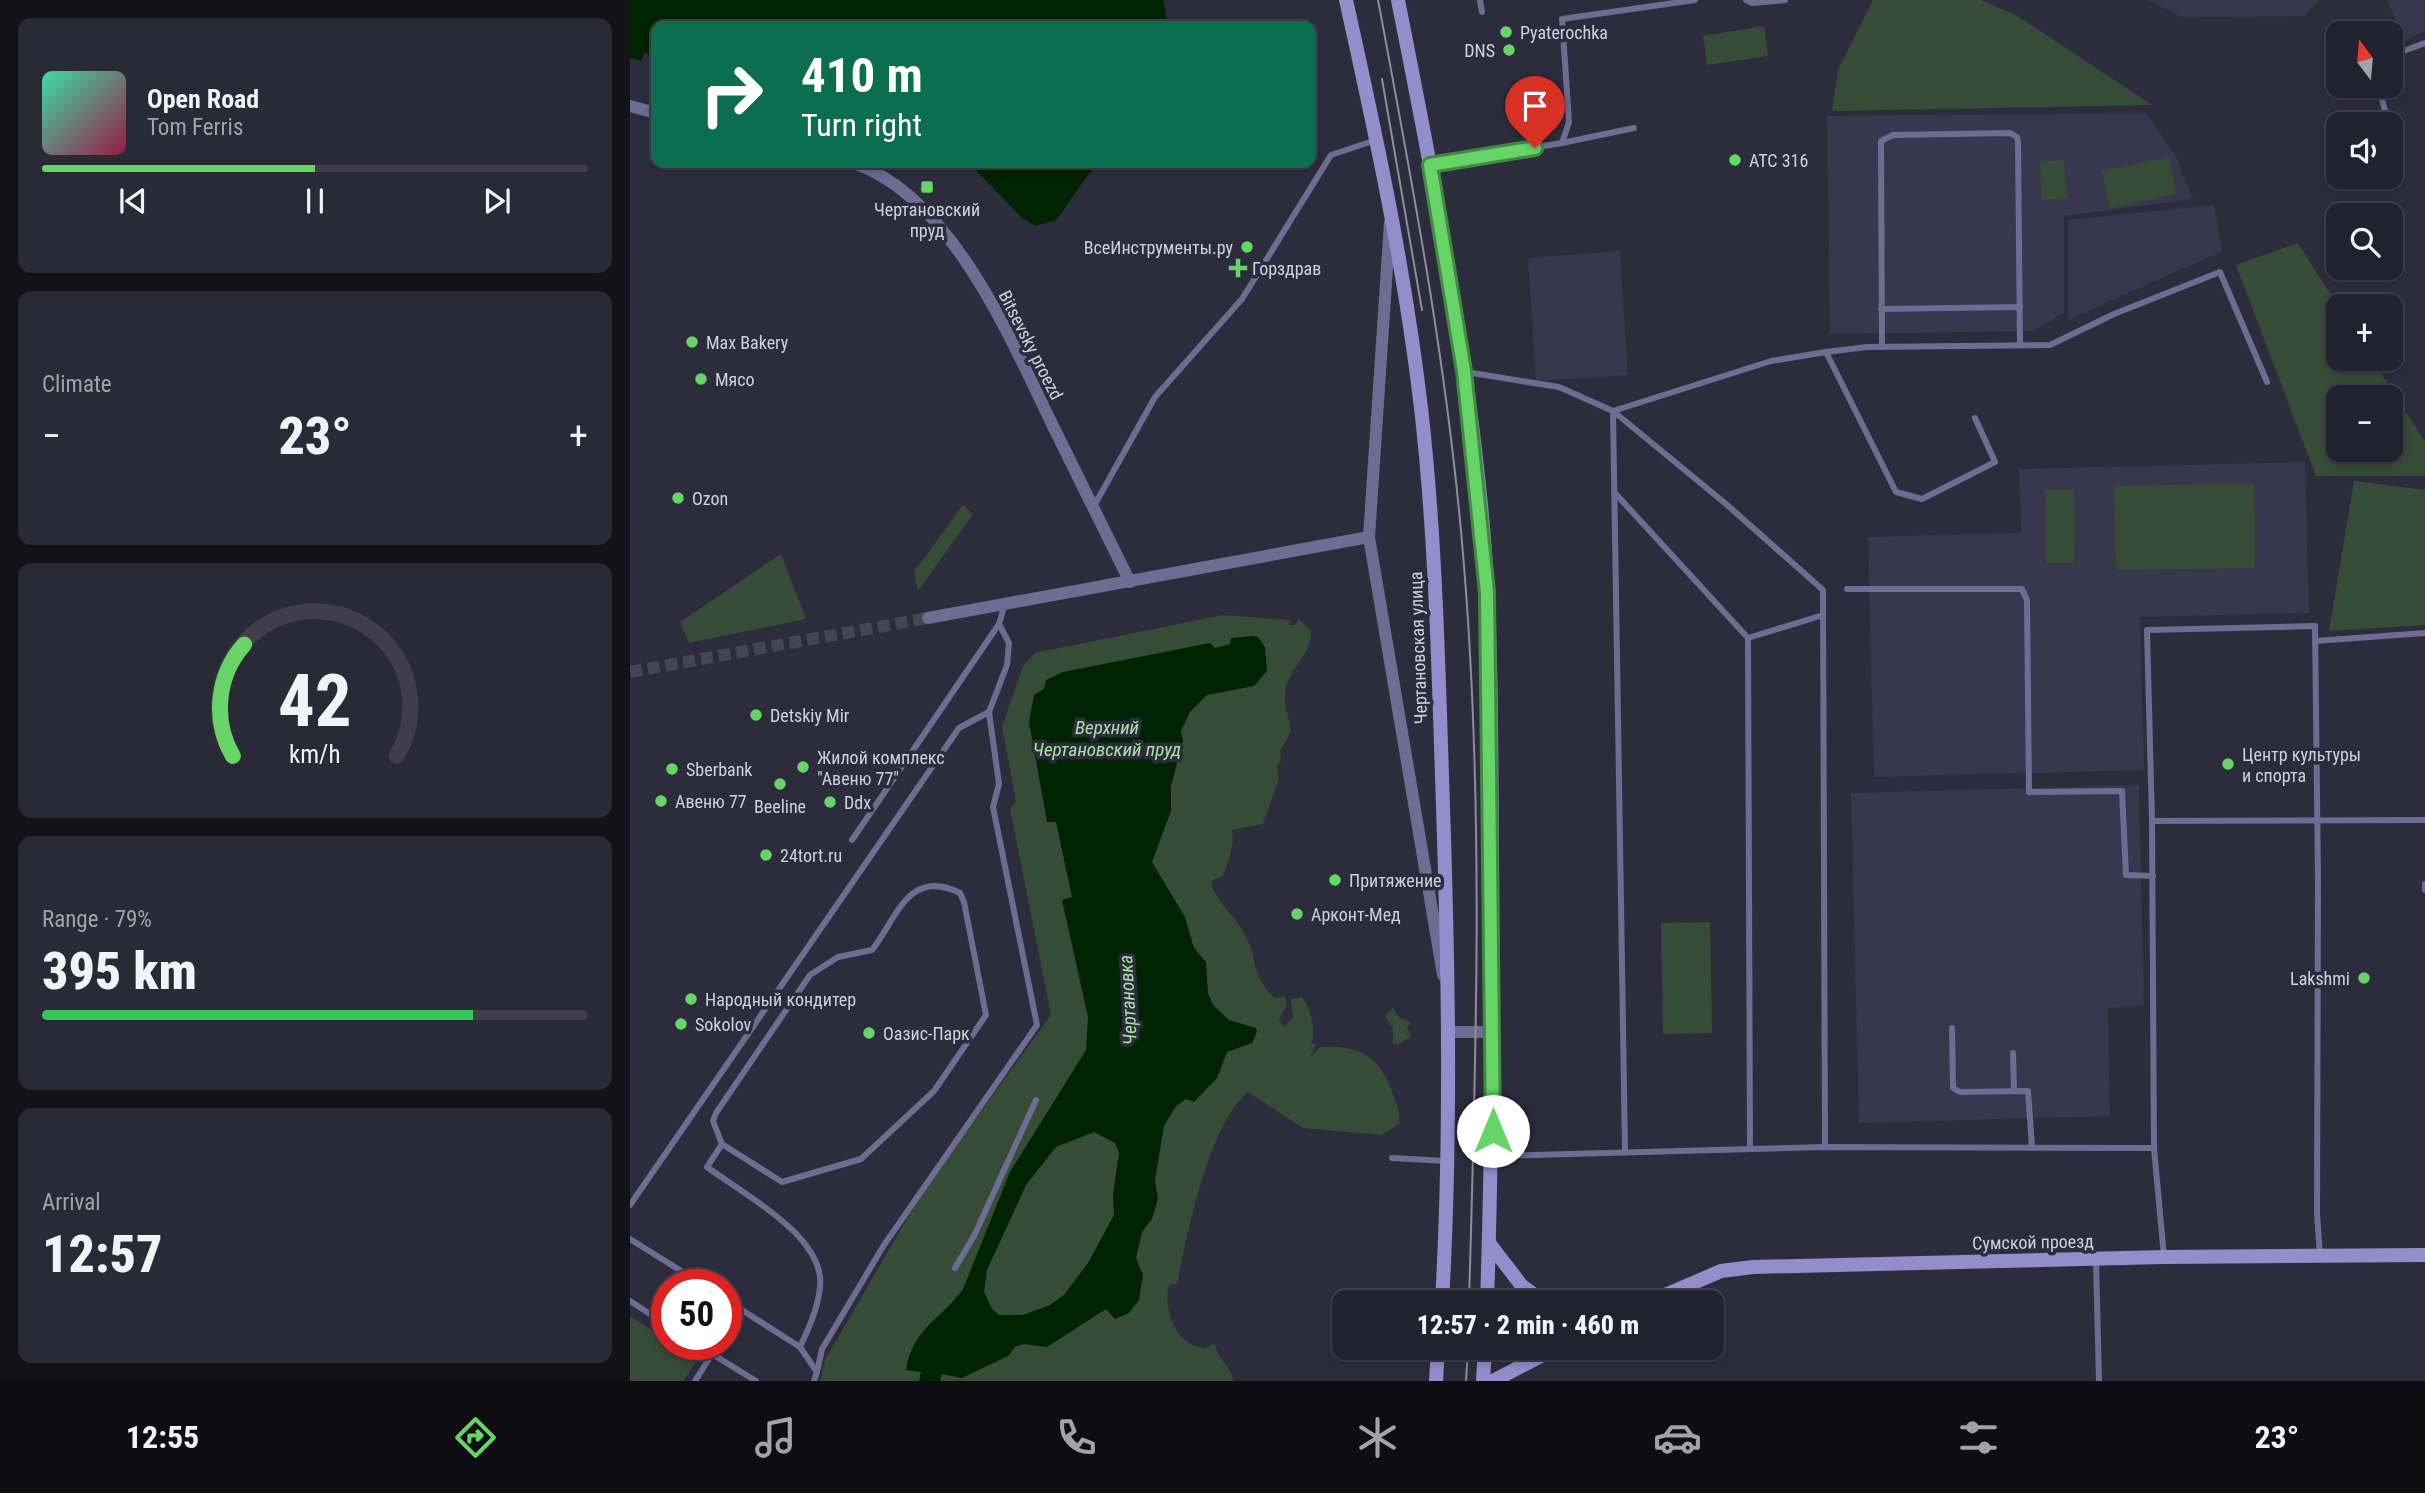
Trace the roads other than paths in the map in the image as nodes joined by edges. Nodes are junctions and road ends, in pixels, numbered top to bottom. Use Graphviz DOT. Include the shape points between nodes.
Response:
graph roads {
  1 [pos="1346,0"];
  2 [pos="1398,0"];
  3 [pos="1480,0"];
  4 [pos="1695,0"];
  5 [pos="1746,0"];
  6 [pos="1784,0"];
  7 [pos="1482,12"];
  8 [pos="2425,43"];
  9 [pos="2403,51"];
  10 [pos="630,106"];
  11 [pos="651,112"];
  12 [pos="1634,128"];
  13 [pos="1378,140"];
  14 [pos="1563,142"];
  15 [pos="1430,165"];
  16 [pos="862,168"];
  17 [pos="1391,212"];
  18 [pos="2020,307"];
  19 [pos="1881,309"];
  20 [pos="2020,345"];
  21 [pos="1882,347"];
  22 [pos="1826,352"];
  23 [pos="1464,371"];
  24 [pos="2267,382"];
  25 [pos="1613,411"];
  26 [pos="1975,418"];
  27 [pos="1614,492"];
  28 [pos="1093,508"];
  29 [pos="1369,537"];
  30 [pos="1130,582"];
  31 [pos="1847,589"];
  32 [pos="1004,604"];
  33 [pos="1823,615"];
  34 [pos="928,618"];
  35 [pos="999,624"];
  36 [pos="2425,633"];
  37 [pos="1748,638"];
  38 [pos="2315,641"];
  39 [pos="989,712"];
  40 [pos="2425,820"];
  41 [pos="2152,821"];
  42 [pos="2316,821"];
  43 [pos="852,841"];
  44 [pos="2153,876"];
  45 [pos="2425,884"];
  46 [pos="2425,890"];
  47 [pos="1450,1011"];
  48 [pos="1952,1028"];
  49 [pos="1450,1032"];
  50 [pos="1493,1032"];
  51 [pos="2013,1053"];
  52 [pos="2014,1090"];
  53 [pos="1036,1100"];
  54 [pos="722,1144"];
  55 [pos="1825,1147"];
  56 [pos="2032,1147"];
  57 [pos="1750,1148"];
  58 [pos="2154,1148"];
  59 [pos="1625,1150"];
  60 [pos="1493,1156"];
  61 [pos="1392,1158"];
  62 [pos="1448,1161"];
  63 [pos="630,1205"];
  64 [pos="630,1238"];
  65 [pos="1489,1243"];
  66 [pos="2425,1255"];
  67 [pos="2164,1257"];
  68 [pos="2320,1257"];
  69 [pos="2096,1260"];
  70 [pos="955,1268"];
  71 [pos="679,1269"];
  72 [pos="1443,1290"];
  73 [pos="1487,1290"];
  74 [pos="1528,1290"];
  75 [pos="1675,1290"];
  76 [pos="630,1301"];
  77 [pos="742,1310"];
  78 [pos="651,1315"];
  79 [pos="800,1347"];
  80 [pos="708,1360"];
  81 [pos="722,1360"];
  82 [pos="1437,1360"];
  83 [pos="1484,1360"];
  84 [pos="1533,1360"];
  85 [pos="817,1372"];
  86 [pos="695,1381"];
  87 [pos="756,1381"];
  88 [pos="814,1381"];
  89 [pos="1436,1381"];
  90 [pos="1483,1381"];
  91 [pos="1493,1381"];
  92 [pos="2099,1381"];
  1 -- 13 [label="main road, Чертановская улица"];
  2 -- 15 [label="main road"];
  3 -- 7 [label="lane"];
  4 -- 14 [label="lane" via="1562,19 1569,122"];
  5 -- 6 [label="lane"];
  8 -- 9 [label="lane"];
  10 -- 11 [label="street"];
  12 -- 14 [label="lane"];
  13 -- 17 [label="main road, Чертановская улица"];
  13 -- 28 [label="lane" via="1331,155 1242,299 1155,397"];
  14 -- 15 [label="lane"];
  15 -- 23 [label="main road"];
  16 -- 28 [label="street, Bitsevsky proezd" via="921,208 953,245 1006,331"];
  17 -- 29 [label="street"];
  17 -- 47 [label="main road, Чертановская улица" via="1428,474"];
  18 -- 19 [label="lane"];
  18 -- 19 [label="lane" via="2018,142 2010,133 1893,135 1881,141"];
  18 -- 20 [label="lane"];
  19 -- 21 [label="lane"];
  20 -- 21 [label="lane"];
  20 -- 24 [label="lane" via="2050,345 2220,272"];
  21 -- 22 [label="lane"];
  22 -- 25 [label="lane" via="1771,361"];
  22 -- 26 [label="lane" via="1896,492 1922,499 1995,462"];
  23 -- 25 [label="lane" via="1559,387"];
  23 -- 50 [label="main road" via="1490,641"];
  25 -- 27 [label="lane"];
  25 -- 33 [label="lane" via="1823,590"];
  27 -- 37 [label="lane"];
  27 -- 59 [label="lane"];
  28 -- 30 [label="street, Bitsevsky proezd"];
  29 -- 30 [label="street"];
  29 -- 47 [label="street"];
  30 -- 32 [label="street"];
  31 -- 44 [label="lane" via="2022,589 2026,600 2029,792 2122,791 2126,874"];
  32 -- 34 [label="street"];
  32 -- 35 [label="lane"];
  33 -- 37 [label="lane"];
  33 -- 55 [label="lane"];
  35 -- 39 [label="lane" via="1009,643 1007,665"];
  35 -- 43 [label="lane"];
  36 -- 38 [label="lane"];
  37 -- 57 [label="lane"];
  38 -- 41 [label="lane" via="2315,626 2147,630"];
  38 -- 42 [label="lane"];
  39 -- 63 [label="lane" via="959,728"];
  39 -- 85 [label="lane" via="999,784 993,807 1037,1025 884,1245 822,1349"];
  40 -- 42 [label="lane"];
  41 -- 42 [label="lane"];
  41 -- 44 [label="lane"];
  42 -- 68 [label="lane"];
  44 -- 58 [label="lane"];
  45 -- 46 [label="lane"];
  47 -- 49 [label="main road, Чертановская улица"];
  48 -- 52 [label="lane" via="1956,1091"];
  49 -- 50 [label="street"];
  49 -- 62 [label="main road, Чертановская улица"];
  50 -- 60 [label="main road"];
  51 -- 52 [label="lane"];
  52 -- 56 [label="lane" via="2031,1094"];
  53 -- 70 [label="lane"];
  54 -- 54 [label="lane" via="782,1182 861,1159 934,1091 986,1015 960,893 935,886 910,894 872,950 838,957 810,975 716,1114 713,1121"];
  54 -- 79 [label="lane" via="707,1167 804,1238 816,1260 821,1284 814,1318"];
  55 -- 56 [label="lane"];
  55 -- 57 [label="lane"];
  56 -- 58 [label="lane"];
  57 -- 59 [label="lane"];
  58 -- 67 [label="lane"];
  59 -- 60 [label="lane"];
  60 -- 65 [label="main road"];
  61 -- 62 [label="lane"];
  62 -- 72 [label="main road, Чертановская улица"];
  64 -- 71 [label="lane"];
  65 -- 73 [label="main road"];
  65 -- 74 [label="main road"];
  66 -- 68 [label="main road, Сумской проезд"];
  67 -- 68 [label="main road, Сумской проезд"];
  67 -- 69 [label="main road, Сумской проезд"];
  69 -- 75 [label="main road, Сумской проезд" via="1753,1267 1721,1271"];
  69 -- 92 [label="lane"];
  76 -- 78 [label="lane"];
  77 -- 79 [label="lane"];
  79 -- 85 [label="lane"];
  80 -- 86 [label="lane"];
  81 -- 87 [label="lane"];
  82 -- 89 [label="main road"];
  83 -- 90 [label="main road"];
  84 -- 91 [label="main road"];
  85 -- 88 [label="lane"];
}
